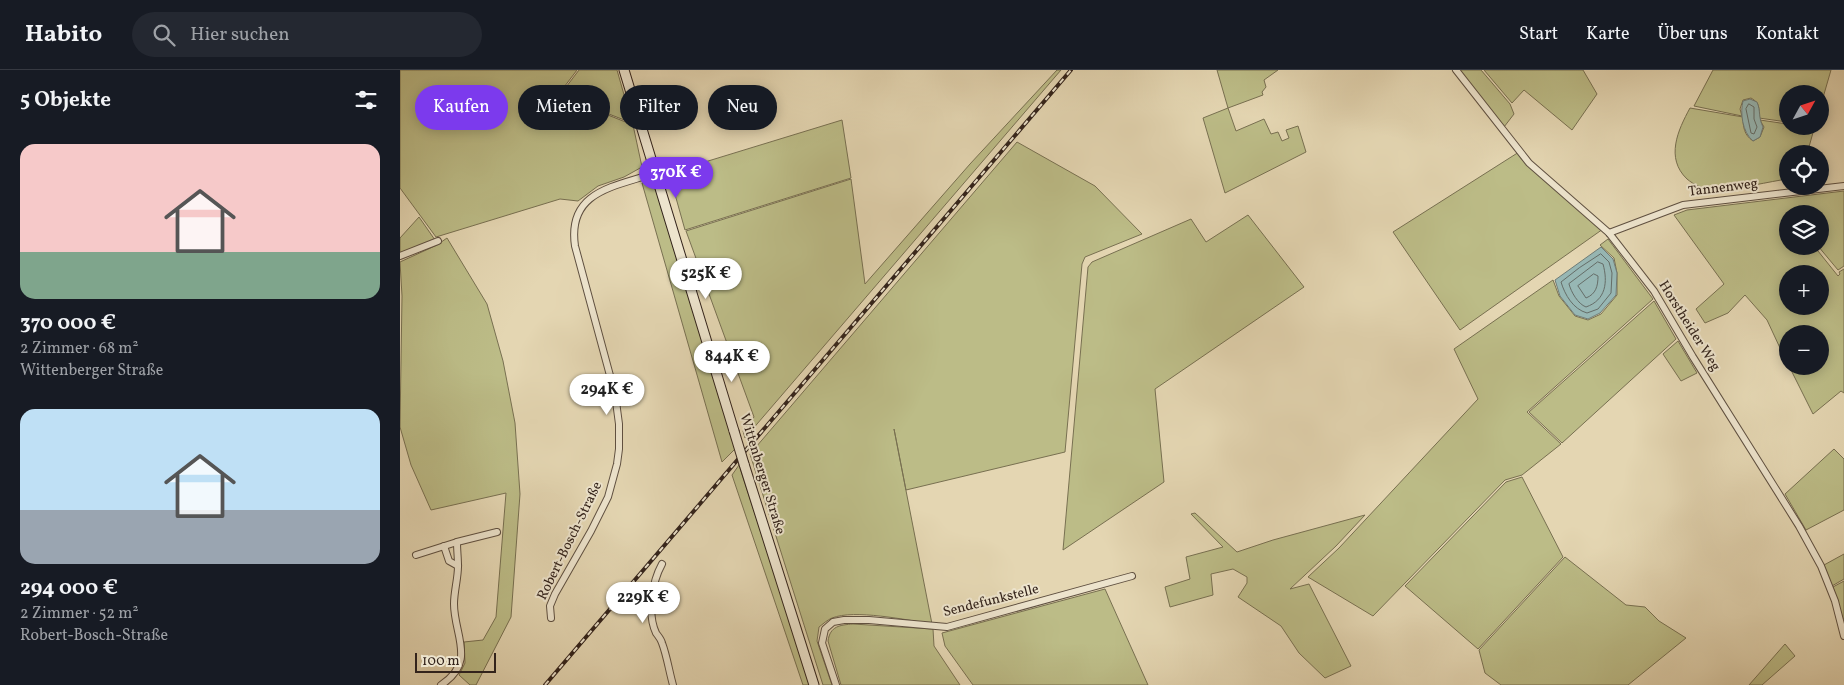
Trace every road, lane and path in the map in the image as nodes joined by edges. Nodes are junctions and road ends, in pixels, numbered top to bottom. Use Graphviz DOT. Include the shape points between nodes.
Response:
graph roads {
  1 [pos="624,70"];
  2 [pos="1456,70"];
  3 [pos="656,173"];
  4 [pos="1844,186"];
  5 [pos="1610,233"];
  6 [pos="438,241"];
  7 [pos="400,256"];
  8 [pos="497,532"];
  9 [pos="457,542"];
  10 [pos="444,546"];
  11 [pos="416,555"];
  12 [pos="662,564"];
  13 [pos="458,566"];
  14 [pos="1132,576"];
  15 [pos="551,618"];
  16 [pos="1844,636"];
  17 [pos="441,685"];
  18 [pos="672,685"];
  19 [pos="814,685"];
  20 [pos="836,685"];
  1 -- 3 [label="main road, Wittenberger Straße"];
  2 -- 5 [label="street, Horstheider Weg" via="1530,163"];
  3 -- 15 [label="street, Robert-Bosch-Straße" via="593,195 581,207 574,224 575,249 615,394 619,449 608,497 555,594 550,606"];
  3 -- 19 [label="main road, Wittenberger Straße, bridge"];
  4 -- 5 [label="street, Tannenweg" via="1683,205"];
  5 -- 16 [label="street, Horstheider Weg" via="1654,291 1799,526 1821,566"];
  6 -- 7 [label="street"];
  8 -- 9 [label="street"];
  9 -- 10 [label="street"];
  9 -- 13 [label="street"];
  10 -- 11 [label="street"];
  10 -- 13 [label="street" via="449,561"];
  12 -- 18 [label="street" via="653,585 653,616"];
  13 -- 17 [label="street" via="454,606 462,645 460,662 455,672"];
  14 -- 20 [label="street, Sendefunkstelle" via="947,627 869,620 833,622 825,629 822,643"];
}
